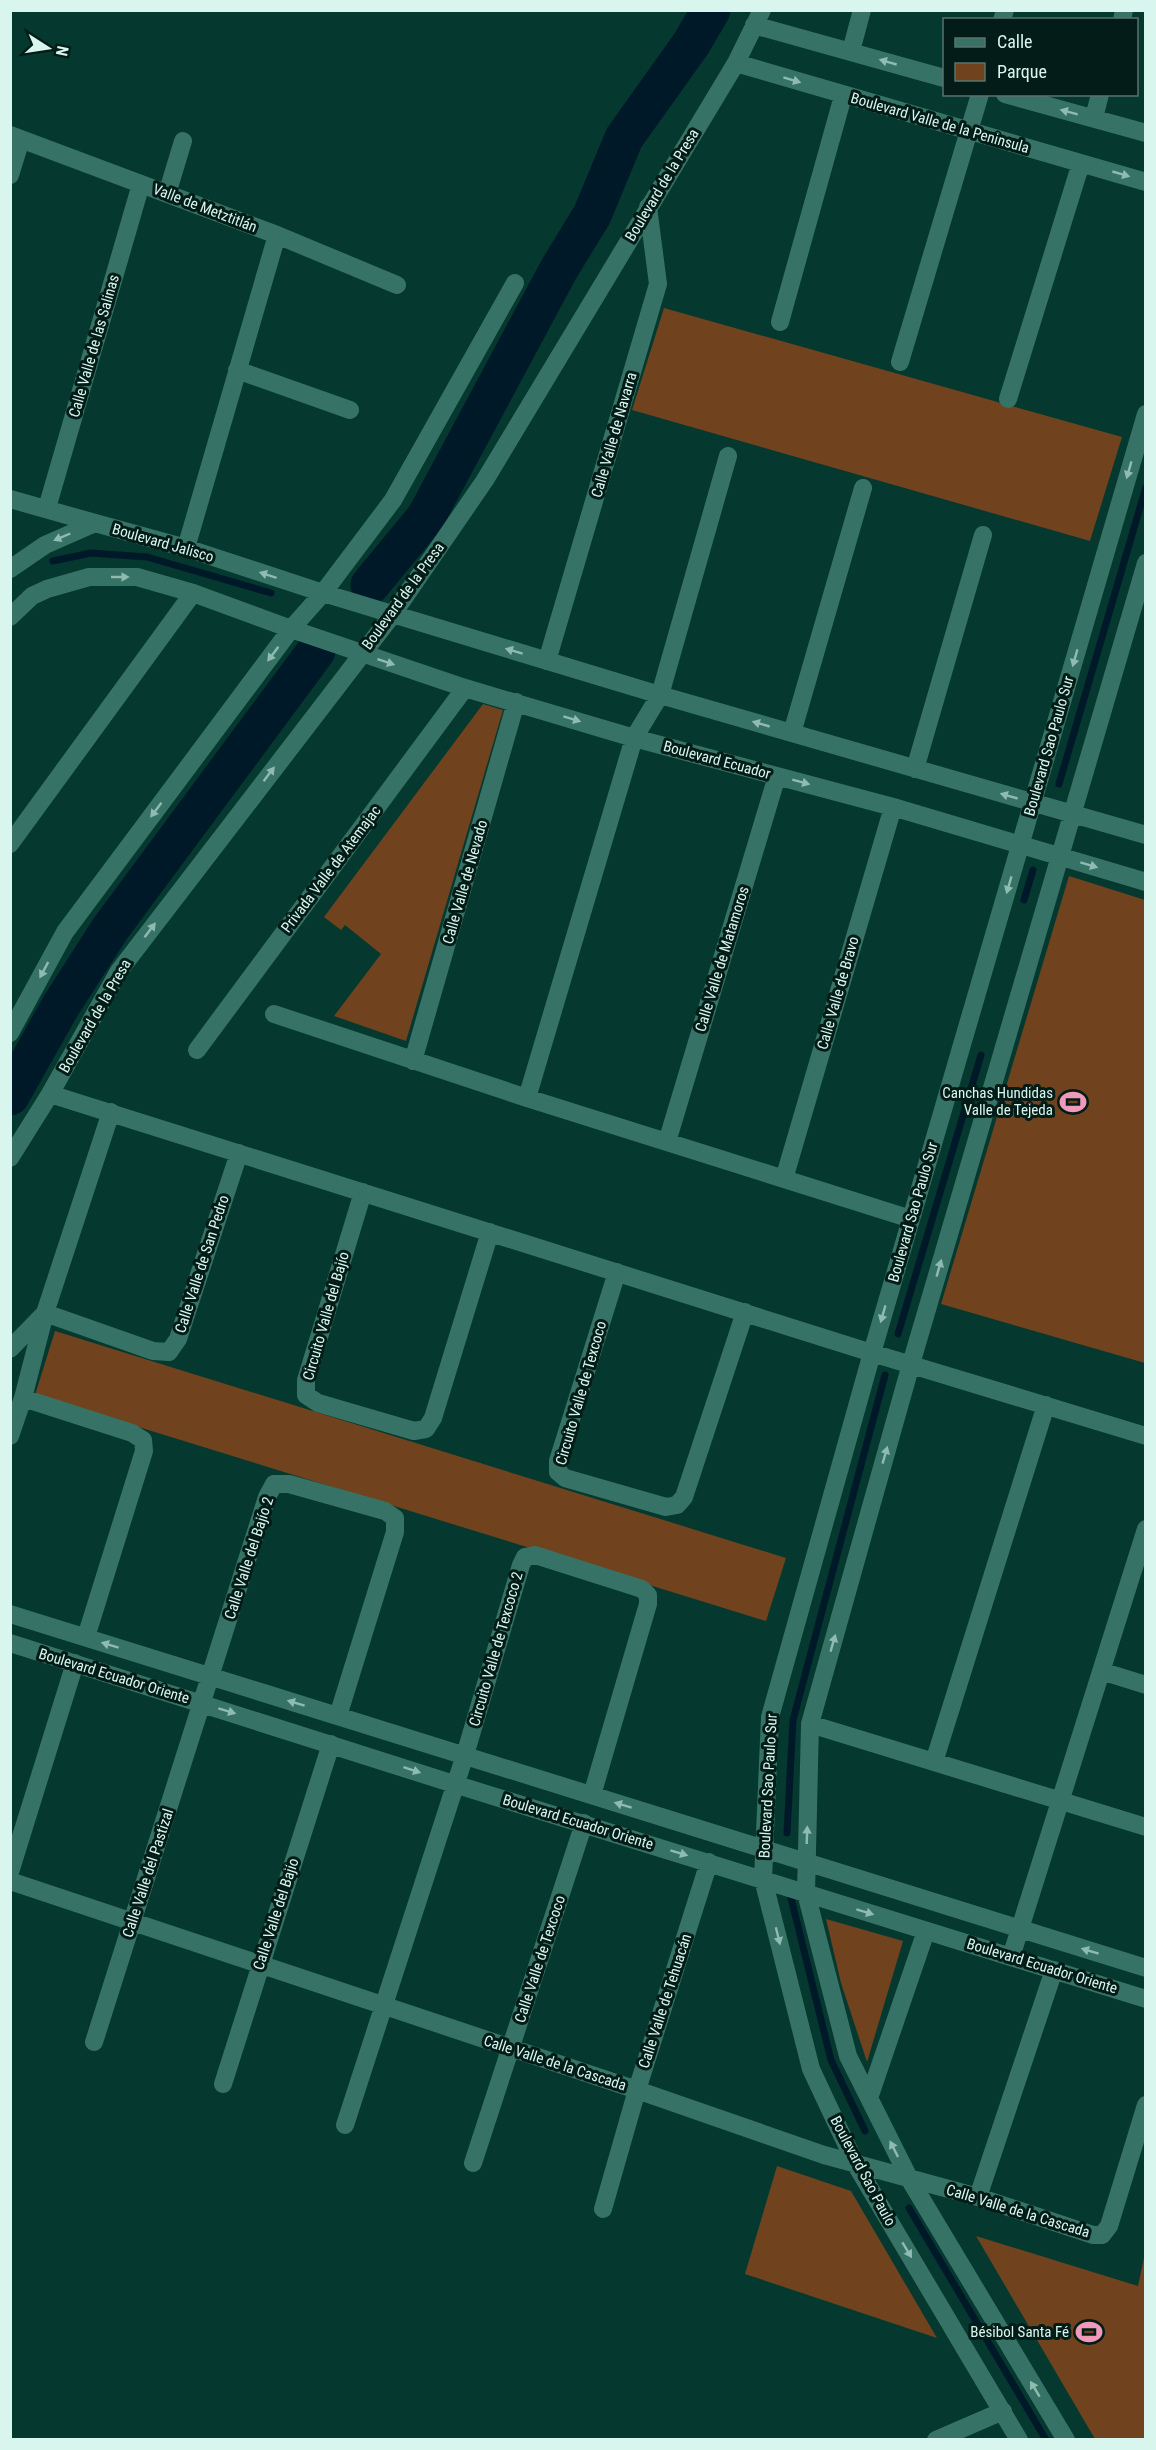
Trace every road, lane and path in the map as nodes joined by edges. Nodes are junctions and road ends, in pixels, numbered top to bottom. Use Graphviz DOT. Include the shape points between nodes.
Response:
graph roads {
  1 [pos="862,10"];
  2 [pos="758,18"];
  3 [pos="851,51"];
  4 [pos="736,63"];
  5 [pos="943,77"];
  6 [pos="843,96"];
  7 [pos="979,96"];
  8 [pos="1012,96"];
  9 [pos="1100,96"];
  10 [pos="1094,118"];
  11 [pos="969,131"];
  12 [pos="1146,133"];
  13 [pos="16,137"];
  14 [pos="183,141"];
  15 [pos="1081,163"];
  16 [pos="10,175"];
  17 [pos="1146,182"];
  18 [pos="141,184"];
  19 [pos="167,194"];
  20 [pos="648,207"];
  21 [pos="277,235"];
  22 [pos="515,284"];
  23 [pos="397,285"];
  24 [pos="780,322"];
  25 [pos="900,362"];
  26 [pos="237,370"];
  27 [pos="1008,399"];
  28 [pos="350,410"];
  29 [pos="1146,414"];
  30 [pos="728,456"];
  31 [pos="863,488"];
  32 [pos="10,499"];
  33 [pos="47,508"];
  34 [pos="95,524"];
  35 [pos="983,535"];
  36 [pos="186,548"];
  37 [pos="1146,563"];
  38 [pos="10,568"];
  39 [pos="193,593"];
  40 [pos="323,593"];
  41 [pos="393,614"];
  42 [pos="10,617"];
  43 [pos="291,629"];
  44 [pos="361,654"];
  45 [pos="547,661"];
  46 [pos="465,688"];
  47 [pos="660,695"];
  48 [pos="516,702"];
  49 [pos="792,733"];
  50 [pos="634,738"];
  51 [pos="915,769"];
  52 [pos="777,776"];
  53 [pos="1033,803"];
  54 [pos="892,807"];
  55 [pos="1072,815"];
  56 [pos="1146,835"];
  57 [pos="10,844"];
  58 [pos="1020,845"];
  59 [pos="1060,857"];
  60 [pos="1146,882"];
  61 [pos="274,1014"];
  62 [pos="10,1033"];
  63 [pos="196,1050"];
  64 [pos="413,1061"];
  65 [pos="50,1094"];
  66 [pos="527,1098"];
  67 [pos="111,1112"];
  68 [pos="667,1142"];
  69 [pos="239,1153"];
  70 [pos="10,1158"];
  71 [pos="783,1179"];
  72 [pos="363,1192"];
  73 [pos="912,1219"];
  74 [pos="490,1232"];
  75 [pos="617,1272"];
  76 [pos="745,1312"];
  77 [pos="45,1313"];
  78 [pos="10,1349"];
  79 [pos="872,1353"];
  80 [pos="911,1364"];
  81 [pos="23,1398"];
  82 [pos="1046,1405"];
  83 [pos="10,1436"];
  84 [pos="1146,1436"];
  85 [pos="1146,1529"];
  86 [pos="1138,1577"];
  87 [pos="10,1614"];
  88 [pos="86,1637"];
  89 [pos="10,1643"];
  90 [pos="75,1663"];
  91 [pos="1101,1671"];
  92 [pos="211,1676"];
  93 [pos="1146,1685"];
  94 [pos="202,1703"];
  95 [pos="338,1716"];
  96 [pos="810,1724"];
  97 [pos="331,1744"];
  98 [pos="465,1755"];
  99 [pos="934,1762"];
  100 [pos="454,1784"];
  101 [pos="592,1795"];
  102 [pos="1059,1801"];
  103 [pos="584,1823"];
  104 [pos="1146,1827"];
  105 [pos="764,1849"];
  106 [pos="709,1862"];
  107 [pos="806,1862"];
  108 [pos="10,1872"];
  109 [pos="763,1879"];
  110 [pos="10,1881"];
  111 [pos="807,1893"];
  112 [pos="133,1922"];
  113 [pos="1020,1929"];
  114 [pos="926,1931"];
  115 [pos="1011,1957"];
  116 [pos="259,1965"];
  117 [pos="1146,1968"];
  118 [pos="1054,1970"];
  119 [pos="1146,1999"];
  120 [pos="383,2006"];
  121 [pos="94,2042"];
  122 [pos="510,2049"];
  123 [pos="223,2084"];
  124 [pos="637,2090"];
  125 [pos="869,2098"];
  126 [pos="1146,2105"];
  127 [pos="345,2125"];
  128 [pos="472,2163"];
  129 [pos="856,2165"];
  130 [pos="910,2180"];
  131 [pos="978,2197"];
  132 [pos="603,2209"];
  133 [pos="1003,2411"];
  134 [pos="936,2439"];
  135 [pos="1019,2439"];
  136 [pos="1065,2439"];
  1 -- 3 [label="street"];
  2 -- 3 [label="street"];
  2 -- 4 [label="street, Boulevard de la Presa"];
  5 -- 3 [label="street, one-way"];
  4 -- 6 [label="street, Boulevard Valle de la Peninsula, one-way"];
  4 -- 20 [label="street, Boulevard de la Presa"];
  6 -- 11 [label="street, Boulevard Valle de la Peninsula"];
  6 -- 24 [label="street"];
  7 -- 11 [label="street"];
  10 -- 8 [label="street, one-way"];
  9 -- 10 [label="street"];
  10 -- 12 [label="street"];
  11 -- 15 [label="street, Boulevard Valle de la Peninsula"];
  11 -- 25 [label="street"];
  13 -- 16 [label="street"];
  13 -- 18 [label="street, Valle de Metztitlán"];
  14 -- 19 [label="street"];
  15 -- 17 [label="street, Boulevard Valle de la Peninsula, one-way"];
  15 -- 27 [label="street"];
  18 -- 19 [label="street, Valle de Metztitlán"];
  18 -- 33 [label="street, Calle Valle de las Salinas"];
  19 -- 21 [label="street, Valle de Metztitlán"];
  20 -- 41 [label="street, Boulevard de la Presa" via="485,480"];
  20 -- 45 [label="street, Calle Valle de Navarra" via="658,284"];
  21 -- 23 [label="street, Valle de Metztitlán"];
  21 -- 26 [label="street"];
  22 -- 40 [label="street" via="393,500"];
  26 -- 28 [label="street"];
  26 -- 36 [label="street"];
  29 -- 53 [label="street, Boulevard Sao Paulo Sur, one-way"];
  30 -- 47 [label="street"];
  31 -- 49 [label="street"];
  32 -- 33 [label="street"];
  33 -- 34 [label="street"];
  34 -- 36 [label="street, Boulevard Jalisco"];
  34 -- 38 [label="street, Boulevard Jalisco, one-way" via="45,544"];
  35 -- 51 [label="street"];
  40 -- 36 [label="street, Boulevard Jalisco, one-way"];
  37 -- 55 [label="street"];
  42 -- 39 [label="street, one-way" via="32,596 89,576 137,577"];
  39 -- 43 [label="street"];
  39 -- 57 [label="street"];
  40 -- 41 [label="street"];
  40 -- 43 [label="street"];
  41 -- 44 [label="street, Boulevard de la Presa"];
  45 -- 41 [label="street, one-way"];
  43 -- 44 [label="street, Boulevard Ecuador"];
  43 -- 62 [label="street, one-way" via="65,932"];
  44 -- 46 [label="street, Boulevard Ecuador, one-way"];
  65 -- 44 [label="street, Boulevard de la Presa, one-way" via="119,971"];
  45 -- 47 [label="street"];
  46 -- 48 [label="street, Boulevard Ecuador"];
  46 -- 63 [label="street, Privada Valle de Atemajac"];
  49 -- 47 [label="street, one-way"];
  47 -- 50 [label="street"];
  48 -- 50 [label="street, Boulevard Ecuador, one-way"];
  48 -- 64 [label="street, Calle Valle de Nevado"];
  49 -- 51 [label="street"];
  50 -- 52 [label="street, Boulevard Ecuador"];
  50 -- 66 [label="street"];
  53 -- 51 [label="street, one-way"];
  52 -- 54 [label="street, Boulevard Ecuador, one-way"];
  52 -- 68 [label="street, Calle Valle de Matamoros"];
  53 -- 55 [label="street"];
  53 -- 58 [label="street, Boulevard Sao Paulo Sur"];
  54 -- 58 [label="street, Boulevard Ecuador"];
  54 -- 71 [label="street, Calle Valle de Bravo"];
  55 -- 56 [label="street"];
  55 -- 59 [label="street"];
  58 -- 59 [label="street, Boulevard Ecuador"];
  58 -- 73 [label="street, Boulevard Sao Paulo Sur, one-way"];
  59 -- 60 [label="street, Boulevard Ecuador, one-way"];
  80 -- 59 [label="street, one-way"];
  61 -- 64 [label="street"];
  64 -- 66 [label="street"];
  65 -- 67 [label="street"];
  65 -- 70 [label="street, Boulevard de la Presa"];
  66 -- 68 [label="street"];
  67 -- 69 [label="street"];
  67 -- 77 [label="street"];
  68 -- 71 [label="street"];
  69 -- 72 [label="street"];
  69 -- 77 [label="street, Calle Valle de San Pedro" via="178,1339 169,1352 153,1351"];
  71 -- 73 [label="street"];
  72 -- 74 [label="street"];
  72 -- 74 [label="street, Circuito Valle del Bajío" via="306,1380 306,1395 318,1402 414,1431 426,1429 433,1418"];
  73 -- 79 [label="street, Boulevard Sao Paulo Sur, one-way"];
  74 -- 75 [label="street"];
  75 -- 76 [label="street"];
  75 -- 76 [label="street, Circuito Valle de Texcoco" via="558,1461 558,1472 565,1478 666,1507 677,1505 684,1497"];
  76 -- 79 [label="street"];
  77 -- 78 [label="street"];
  77 -- 81 [label="street"];
  79 -- 80 [label="street"];
  79 -- 105 [label="street, Boulevard Sao Paulo Sur" via="770,1717"];
  80 -- 82 [label="street"];
  96 -- 80 [label="street, one-way"];
  81 -- 83 [label="street"];
  81 -- 88 [label="street" via="143,1440 144,1451"];
  82 -- 84 [label="street"];
  82 -- 99 [label="street"];
  85 -- 86 [label="street"];
  86 -- 91 [label="street"];
  87 -- 88 [label="street, Boulevard Ecuador Oriente"];
  92 -- 88 [label="street, Boulevard Ecuador Oriente, one-way"];
  89 -- 90 [label="street, Boulevard Ecuador Oriente"];
  90 -- 94 [label="street, Boulevard Ecuador Oriente"];
  90 -- 108 [label="street"];
  91 -- 93 [label="street"];
  91 -- 102 [label="street"];
  92 -- 94 [label="street, Calle Valle del Pastizal"];
  95 -- 92 [label="street, Boulevard Ecuador Oriente, one-way"];
  92 -- 95 [label="street, Calle Valle del Bajío 2" via="274,1484 289,1484 385,1511 395,1518 395,1532"];
  94 -- 97 [label="street, Boulevard Ecuador Oriente, one-way"];
  94 -- 112 [label="street, Calle Valle del Pastizal"];
  95 -- 98 [label="street, Boulevard Ecuador Oriente"];
  96 -- 99 [label="street"];
  107 -- 96 [label="street, one-way"];
  97 -- 100 [label="street, Boulevard Ecuador Oriente, one-way"];
  97 -- 116 [label="street, Calle Valle del Bajio"];
  98 -- 100 [label="street"];
  98 -- 101 [label="street, Boulevard Ecuador Oriente"];
  98 -- 101 [label="street, Circuito Valle de Texcoco 2" via="525,1557 535,1556 642,1589 648,1595 648,1604"];
  99 -- 102 [label="street"];
  100 -- 103 [label="street, Boulevard Ecuador Oriente"];
  100 -- 120 [label="street"];
  105 -- 101 [label="street, Boulevard Ecuador Oriente, one-way"];
  102 -- 104 [label="street"];
  102 -- 113 [label="street"];
  103 -- 106 [label="street, Boulevard Ecuador Oriente, one-way"];
  103 -- 122 [label="street, Calle Valle de Texcoco"];
  105 -- 107 [label="street, Boulevard Ecuador Oriente"];
  105 -- 109 [label="street, Boulevard Sao Paulo Sur"];
  106 -- 109 [label="street, Boulevard Ecuador Oriente"];
  106 -- 124 [label="street, Calle Valle de Tehuacán"];
  107 -- 111 [label="street"];
  107 -- 113 [label="street, Boulevard Ecuador Oriente"];
  109 -- 111 [label="street, Boulevard Ecuador Oriente"];
  109 -- 129 [label="street, Boulevard Sao Paulo, one-way" via="811,2070"];
  110 -- 112 [label="street, Calle Valle de la Cascada"];
  111 -- 114 [label="street, Boulevard Ecuador Oriente, one-way"];
  111 -- 125 [label="street" via="848,2056"];
  112 -- 116 [label="street, Calle Valle de la Cascada"];
  112 -- 121 [label="street, Calle Valle del Pastizal"];
  113 -- 115 [label="street"];
  117 -- 113 [label="street, Boulevard Ecuador Oriente, one-way"];
  114 -- 115 [label="street, Boulevard Ecuador Oriente"];
  114 -- 125 [label="street"];
  115 -- 118 [label="street, Boulevard Ecuador Oriente"];
  116 -- 120 [label="street, Calle Valle de la Cascada"];
  116 -- 123 [label="street, Calle Valle del Bajio"];
  118 -- 119 [label="street, Boulevard Ecuador Oriente"];
  118 -- 131 [label="street"];
  120 -- 122 [label="street, Calle Valle de la Cascada"];
  120 -- 127 [label="street"];
  122 -- 124 [label="street, Calle Valle de la Cascada"];
  122 -- 128 [label="street, Calle Valle de Texcoco"];
  124 -- 129 [label="street, Calle Valle de la Cascada"];
  124 -- 132 [label="street, Calle Valle de Tehuacán"];
  130 -- 125 [label="street, one-way"];
  126 -- 131 [label="street, Calle Valle de la Cascada" via="1109,2226 1102,2235"];
  129 -- 130 [label="street, Calle Valle de la Cascada"];
  129 -- 133 [label="street, Boulevard Sao Paulo, one-way"];
  130 -- 131 [label="street, Calle Valle de la Cascada"];
  136 -- 130 [label="street, one-way"];
  133 -- 134 [label="street"];
  133 -- 135 [label="street, Boulevard Sao Paulo"];
}
